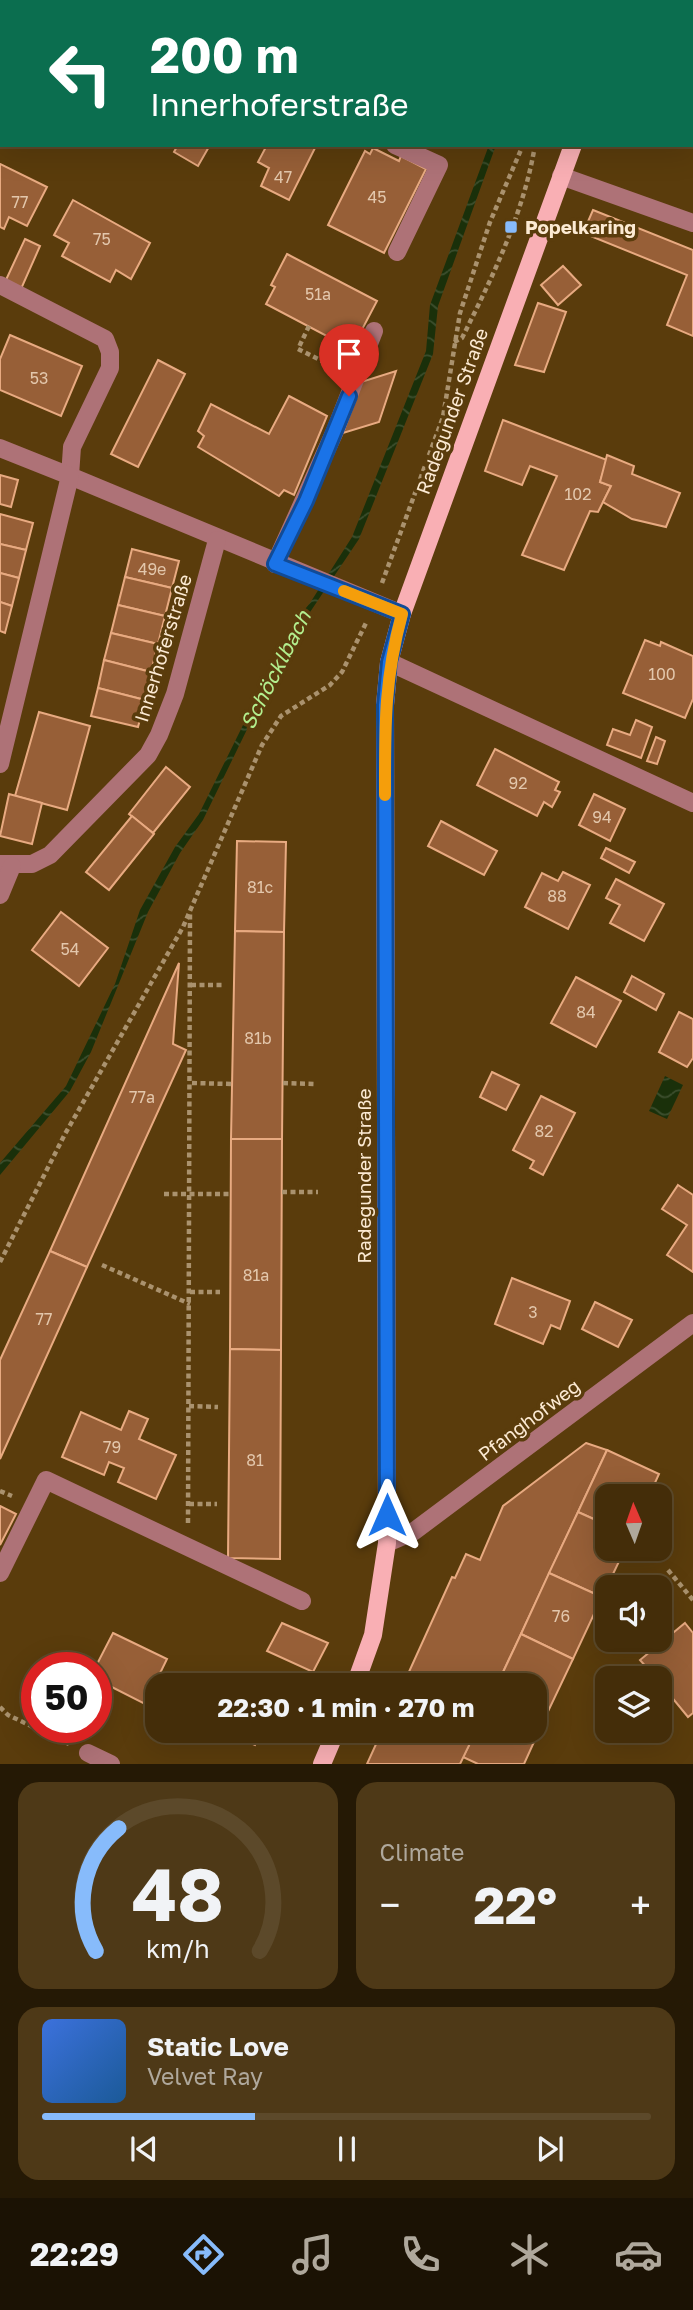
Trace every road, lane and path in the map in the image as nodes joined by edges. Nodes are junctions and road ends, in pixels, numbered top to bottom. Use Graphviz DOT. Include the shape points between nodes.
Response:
graph roads {
  1 [pos="399,147"];
  2 [pos="522,147"];
  3 [pos="535,147"];
  4 [pos="572,147"];
  5 [pos="561,176"];
  6 [pos="693,223"];
  7 [pos="397,252"];
  8 [pos="0,285"];
  9 [pos="309,326"];
  10 [pos="374,331"];
  11 [pos="454,342"];
  12 [pos="356,378"];
  13 [pos="0,448"];
  14 [pos="70,476"];
  15 [pos="218,540"];
  16 [pos="275,564"];
  17 [pos="374,603"];
  18 [pos="402,614"];
  19 [pos="389,662"];
  20 [pos="0,764"];
  21 [pos="693,803"];
  22 [pos="6,865"];
  23 [pos="0,895"];
  24 [pos="190,911"];
  25 [pos="191,985"];
  26 [pos="223,985"];
  27 [pos="192,1083"];
  28 [pos="283,1083"];
  29 [pos="232,1084"];
  30 [pos="317,1084"];
  31 [pos="282,1192"];
  32 [pos="318,1192"];
  33 [pos="164,1194"];
  34 [pos="191,1194"];
  35 [pos="230,1194"];
  36 [pos="0,1262"];
  37 [pos="102,1265"];
  38 [pos="190,1292"];
  39 [pos="220,1292"];
  40 [pos="190,1304"];
  41 [pos="693,1323"];
  42 [pos="189,1406"];
  43 [pos="218,1406"];
  44 [pos="188,1504"];
  45 [pos="217,1504"];
  46 [pos="387,1543"];
  47 [pos="188,1549"];
  48 [pos="668,1570"];
  49 [pos="0,1573"];
  50 [pos="693,1600"];
  51 [pos="302,1601"];
  52 [pos="359,1673"];
  53 [pos="0,1707"];
  54 [pos="331,1743"];
  55 [pos="88,1753"];
  56 [pos="111,1764"];
  57 [pos="322,1764"];
  1 -- 7 [label="street" via="439,166"];
  2 -- 11 [label="path" via="490,222"];
  3 -- 11 [label="path" via="526,185 488,288 462,338"];
  4 -- 5 [label="main road, Radegunder Straße"];
  5 -- 6 [label="street"];
  5 -- 18 [label="main road, Radegunder Straße"];
  8 -- 14 [label="street" via="105,339 110,352 110,368 72,447"];
  9 -- 12 [label="path" via="298,349"];
  10 -- 12 [label="street"];
  11 -- 17 [label="path" via="443,417"];
  12 -- 16 [label="street"];
  13 -- 14 [label="street"];
  14 -- 15 [label="street"];
  14 -- 20 [label="street"];
  15 -- 16 [label="street"];
  15 -- 22 [label="street, Innerhoferstraße" via="175,694 148,755 50,855 32,864"];
  16 -- 17 [label="street"];
  17 -- 18 [label="street"];
  17 -- 24 [label="path" via="342,672 330,685 281,716 261,745"];
  18 -- 19 [label="main road, Radegunder Straße"];
  19 -- 21 [label="street"];
  19 -- 46 [label="main road, Radegunder Straße" via="385,705"];
  22 -- 23 [label="street, Innerhoferstraße"];
  24 -- 25 [label="path"];
  24 -- 36 [label="path"];
  25 -- 26 [label="path"];
  25 -- 27 [label="path"];
  27 -- 29 [label="path"];
  27 -- 34 [label="path"];
  28 -- 30 [label="path"];
  31 -- 32 [label="path"];
  33 -- 34 [label="path"];
  34 -- 35 [label="path"];
  34 -- 38 [label="path"];
  37 -- 40 [label="path"];
  38 -- 39 [label="path"];
  38 -- 40 [label="path"];
  40 -- 42 [label="path"];
  41 -- 46 [label="street, Pfanghofweg" via="413,1532"];
  42 -- 43 [label="path"];
  42 -- 44 [label="path"];
  44 -- 45 [label="path"];
  44 -- 47 [label="path"];
  46 -- 52 [label="main road, Radegunder Straße" via="373,1636"];
  47 -- 49 [label="street" via="46,1480"];
  47 -- 51 [label="street"];
  48 -- 50 [label="path"];
  53 -- 55 [label="path"];
  54 -- 57 [label="main road"];
  55 -- 56 [label="street"];
}
